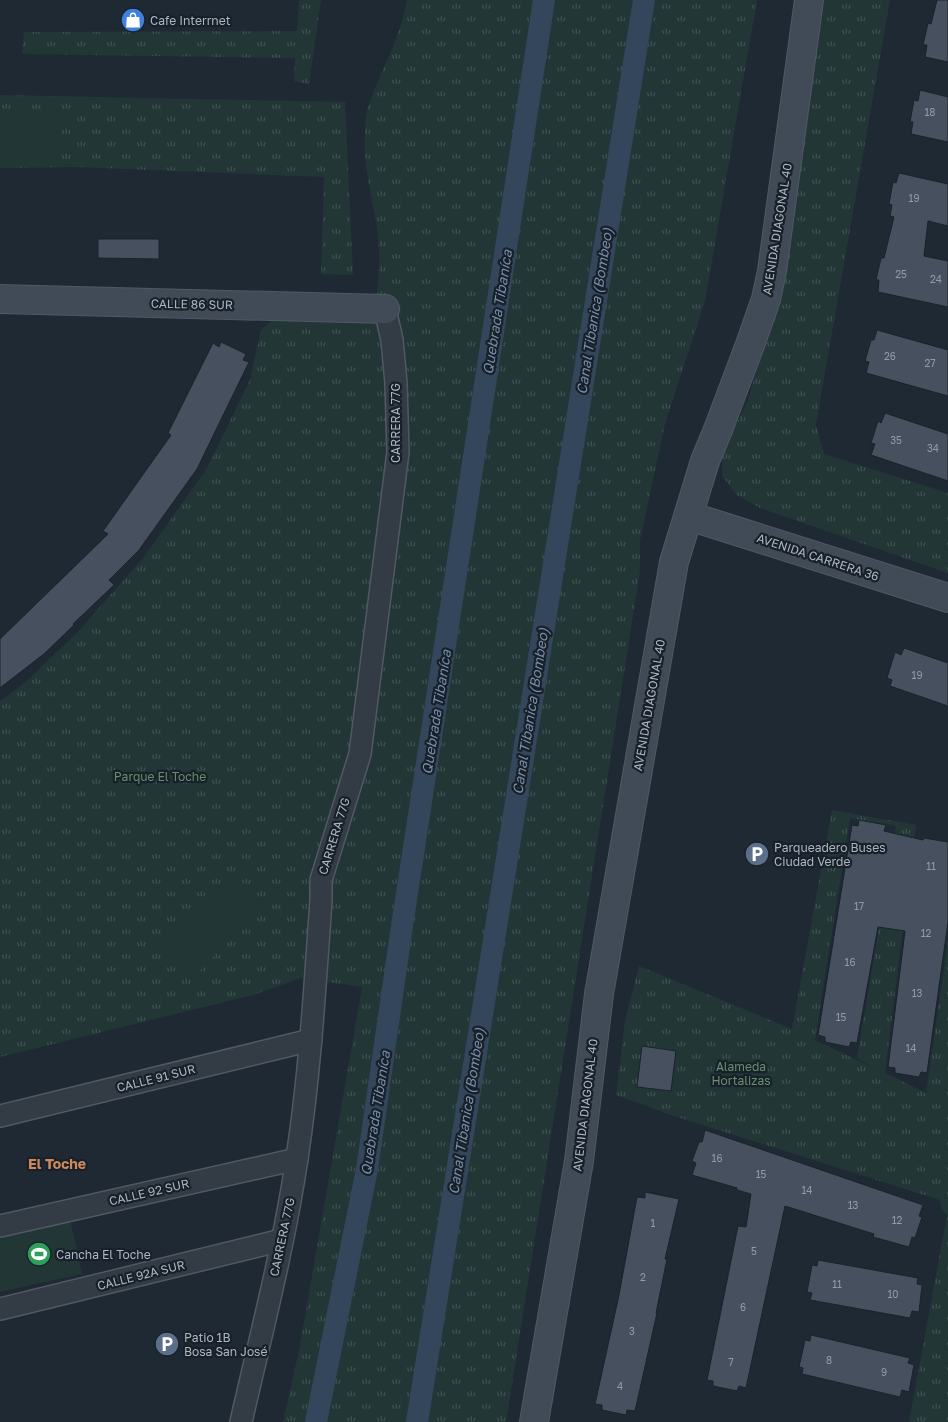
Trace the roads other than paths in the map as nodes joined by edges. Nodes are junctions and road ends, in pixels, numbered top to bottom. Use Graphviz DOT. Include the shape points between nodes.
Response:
graph roads {
  1 [pos="809,0"];
  2 [pos="0,299"];
  3 [pos="385,309"];
  4 [pos="689,516"];
  5 [pos="948,598"];
  6 [pos="311,1040"];
  7 [pos="0,1116"];
  8 [pos="297,1159"];
  9 [pos="0,1226"];
  10 [pos="282,1240"];
  11 [pos="0,1309"];
  12 [pos="241,1422"];
  13 [pos="534,1422"];
  1 -- 4 [label="main road, AVENIDA DIAGONAL 40" via="766,299 705,461"];
  2 -- 3 [label="main road, CALLE 86 SUR"];
  3 -- 6 [label="street, CARRERA 77G" via="396,383 398,452 360,754 321,880"];
  4 -- 5 [label="main road, AVENIDA CARRERA 36"];
  4 -- 13 [label="main road, AVENIDA DIAGONAL 40" via="674,562 599,994 579,1161"];
  6 -- 7 [label="street, CALLE 91 SUR"];
  6 -- 8 [label="street, CARRERA 77G"];
  8 -- 9 [label="street, CALLE 92 SUR"];
  8 -- 10 [label="street, CARRERA 77G"];
  10 -- 11 [label="street, CALLE 92A SUR"];
  10 -- 12 [label="street, CARRERA 77G"];
}
